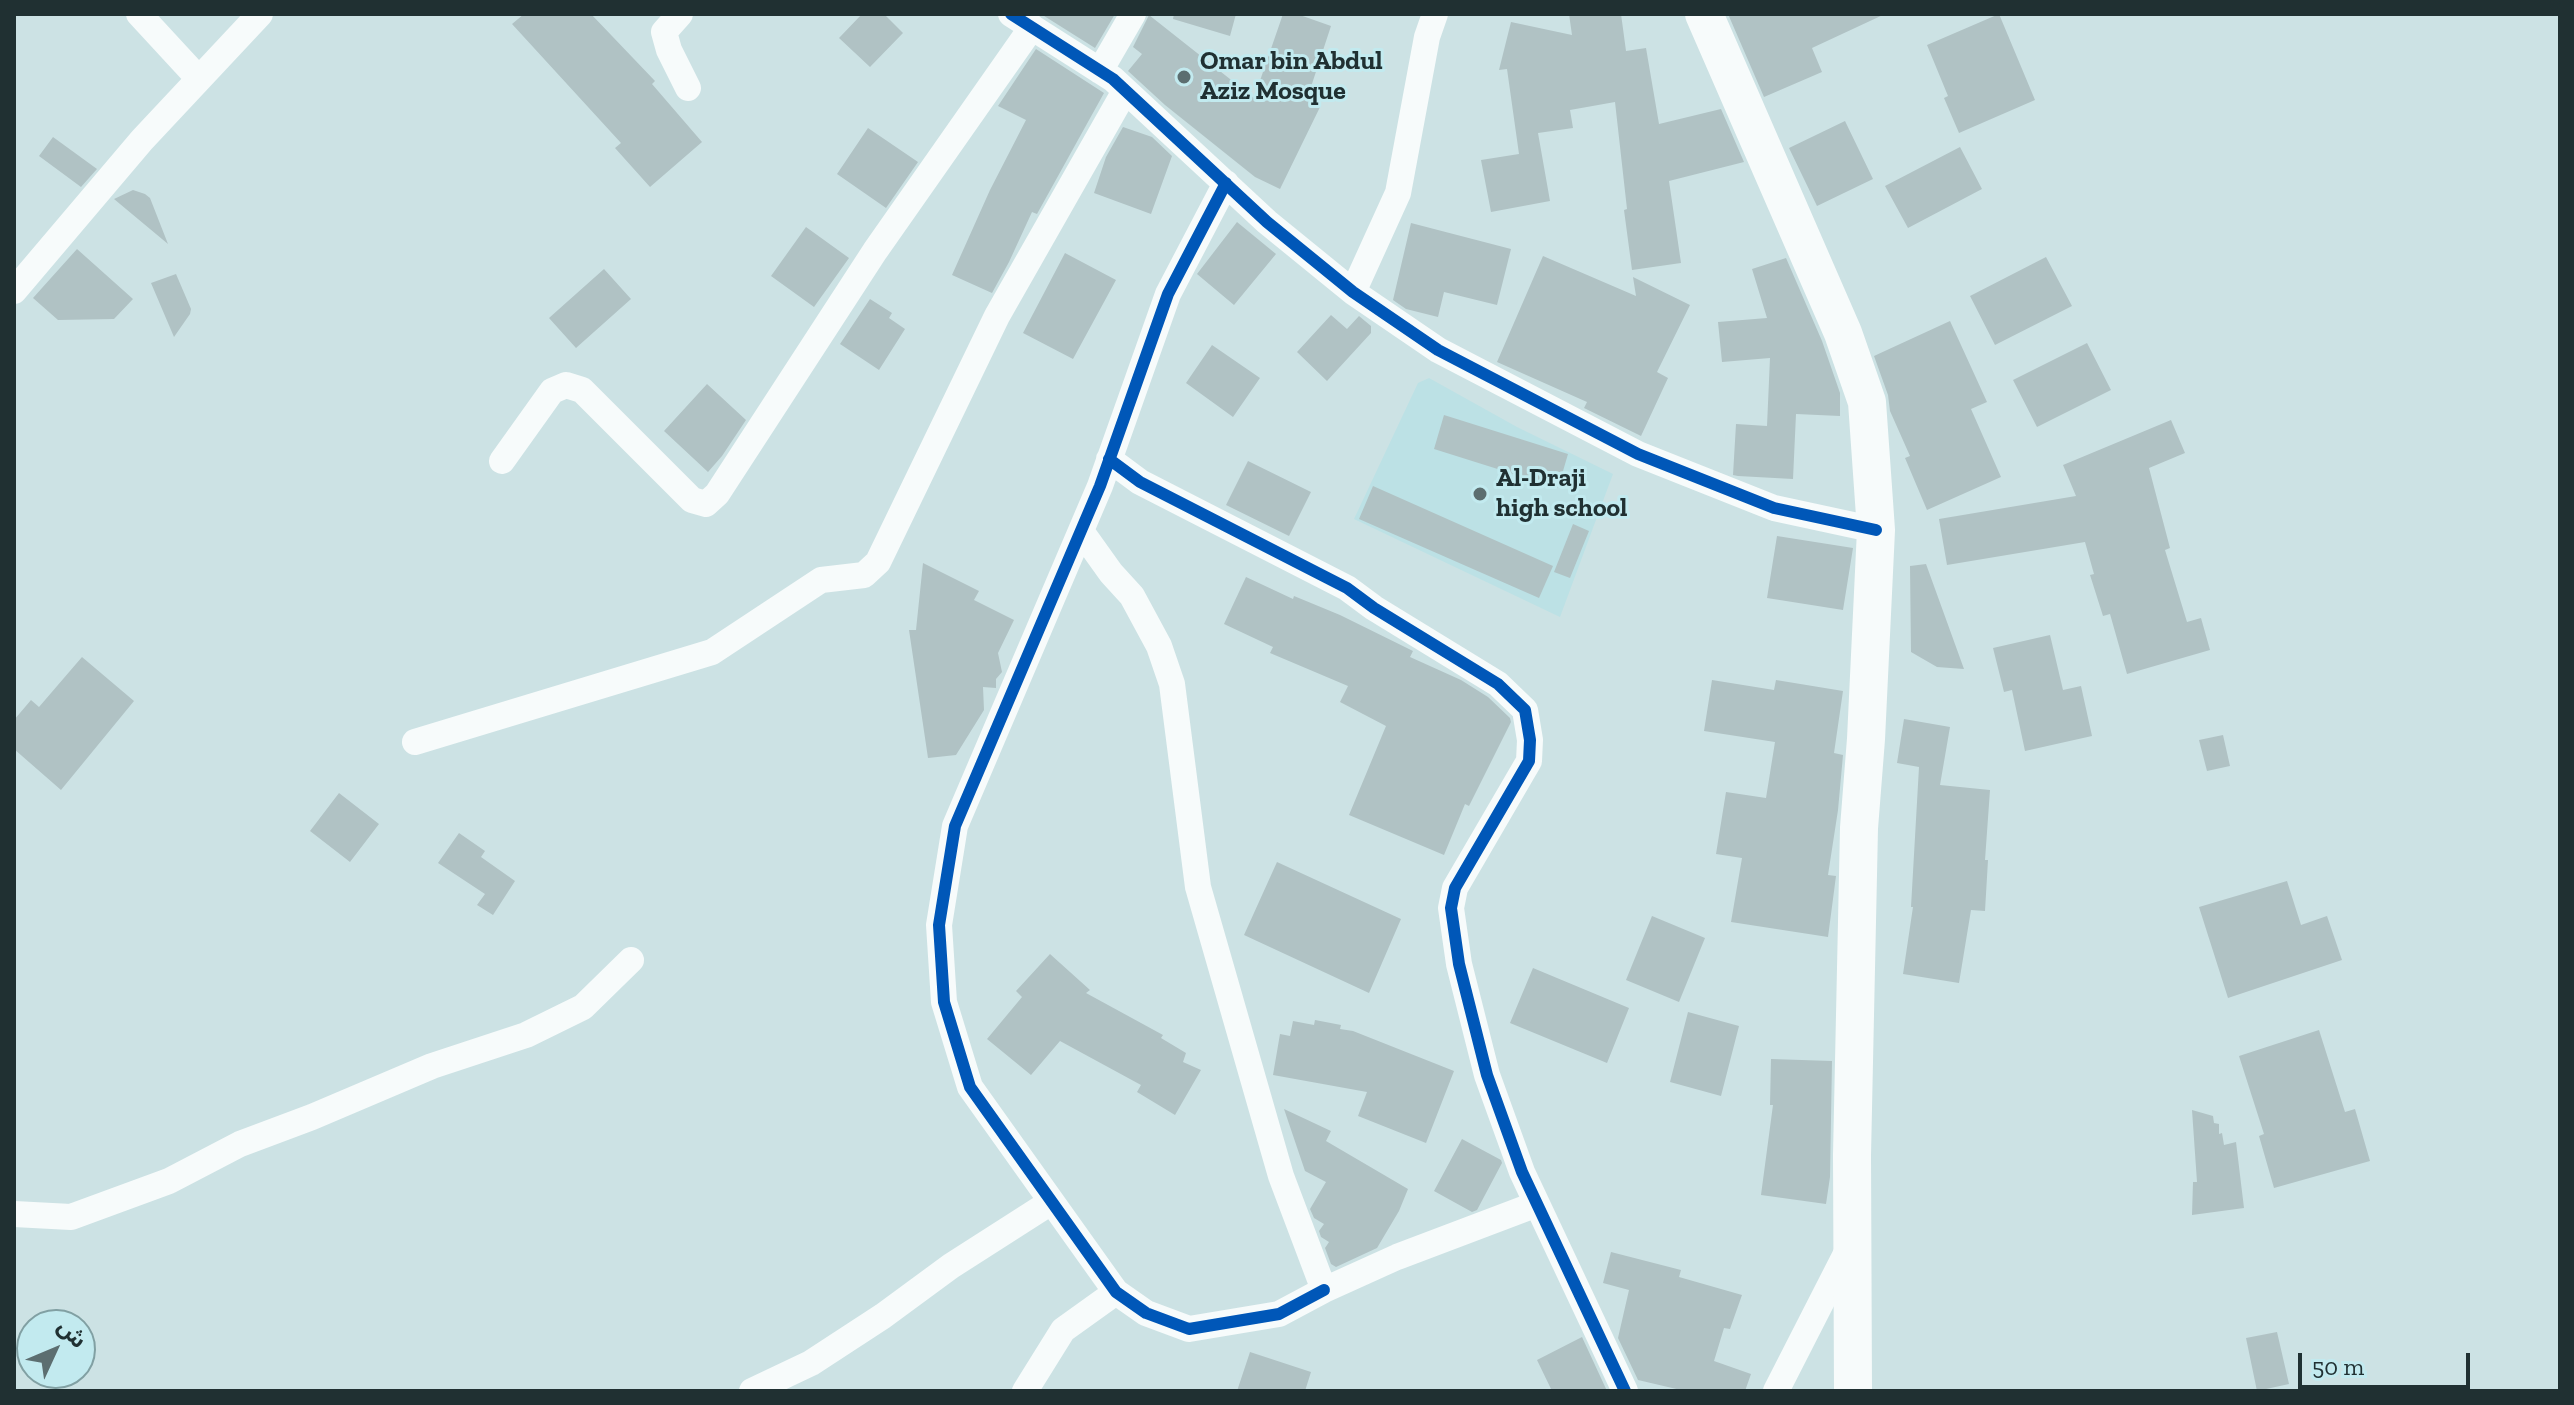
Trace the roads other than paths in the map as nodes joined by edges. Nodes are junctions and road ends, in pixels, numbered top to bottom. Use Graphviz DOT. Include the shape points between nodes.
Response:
graph roads {
  1 [pos="139,14"];
  2 [pos="260,14"];
  3 [pos="680,14"];
  4 [pos="1133,14"];
  5 [pos="1435,14"];
  6 [pos="1704,14"];
  7 [pos="1021,21"];
  8 [pos="1100,71"];
  9 [pos="199,79"];
  10 [pos="688,88"];
  11 [pos="1125,91"];
  12 [pos="1226,183"];
  13 [pos="14,291"];
  14 [pos="1353,292"];
  15 [pos="1109,459"];
  16 [pos="502,461"];
  17 [pos="1876,530"];
  18 [pos="1081,531"];
  19 [pos="1866,739"];
  20 [pos="415,742"];
  21 [pos="631,960"];
  22 [pos="1051,1202"];
  23 [pos="1537,1204"];
  24 [pos="14,1214"];
  25 [pos="1853,1241"];
  26 [pos="1324,1290"];
  27 [pos="1116,1292"];
  28 [pos="752,1391"];
  29 [pos="1025,1391"];
  30 [pos="1625,1391"];
  31 [pos="1776,1391"];
  32 [pos="1853,1391"];
  33 [pos="1874,1391"];
  1 -- 9 [label="street"];
  2 -- 9 [label="street"];
  3 -- 10 [label="street" via="664,32"];
  4 -- 8 [label="street"];
  5 -- 14 [label="street" via="1398,193"];
  6 -- 17 [label="main road" via="1858,371 1867,402"];
  7 -- 8 [label="street"];
  7 -- 16 [label="street" via="706,504 692,500 582,390 566,385 552,391"];
  8 -- 11 [label="street"];
  9 -- 13 [label="street"];
  11 -- 12 [label="street"];
  11 -- 20 [label="street" via="997,316 871,569 864,575 821,580 712,652"];
  12 -- 14 [label="street"];
  12 -- 15 [label="street" via="1168,294"];
  14 -- 17 [label="street" via="1438,350 1638,454 1774,508"];
  15 -- 18 [label="street"];
  15 -- 23 [label="street" via="1140,482 1347,588 1498,684 1525,710 1529,761 1455,888 1451,908 1487,1075"];
  17 -- 19 [label="main road"];
  18 -- 22 [label="street" via="955,826 939,925 944,1002 970,1087"];
  18 -- 26 [label="street" via="1132,596 1172,684 1198,887 1281,1176"];
  19 -- 25 [label="main road" via="1859,828"];
  19 -- 33 [label="main road" via="1875,819"];
  21 -- 24 [label="street" via="583,1007 526,1035 432,1066 240,1144 169,1181 71,1217"];
  22 -- 27 [label="street"];
  22 -- 28 [label="street" via="811,1363"];
  23 -- 26 [label="street"];
  23 -- 30 [label="street"];
  25 -- 31 [label="street"];
  25 -- 32 [label="main road"];
  26 -- 27 [label="street" via="1279,1314 1189,1329 1146,1313"];
  27 -- 29 [label="street" via="1063,1330"];
}
